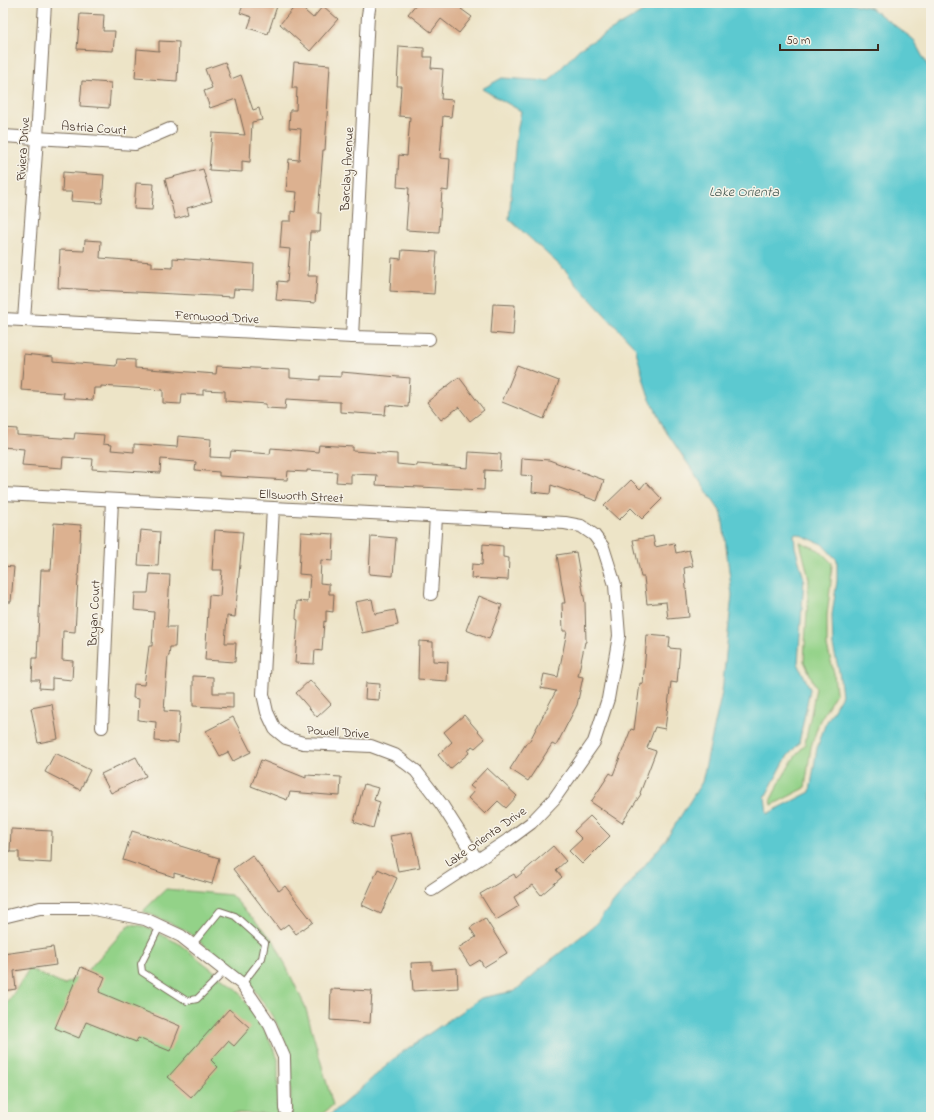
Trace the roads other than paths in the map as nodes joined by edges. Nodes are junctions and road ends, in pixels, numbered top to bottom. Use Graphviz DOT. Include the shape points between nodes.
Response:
graph roads {
  1 [pos="45,3"];
  2 [pos="370,3"];
  3 [pos="170,129"];
  4 [pos="3,136"];
  5 [pos="37,138"];
  6 [pos="3,319"];
  7 [pos="24,320"];
  8 [pos="352,337"];
  9 [pos="429,339"];
  10 [pos="3,494"];
  11 [pos="112,500"];
  12 [pos="273,508"];
  13 [pos="436,516"];
  14 [pos="594,535"];
  15 [pos="431,594"];
  16 [pos="102,727"];
  17 [pos="477,860"];
  18 [pos="432,890"];
  19 [pos="3,917"];
  20 [pos="160,926"];
  21 [pos="192,945"];
  22 [pos="225,971"];
  23 [pos="242,984"];
  24 [pos="284,1109"];
  1 -- 5 [label="street, Riviera Drive"];
  2 -- 8 [label="street, Barclay Avenue"];
  3 -- 5 [label="street, Astria Court" via="135,144"];
  4 -- 5 [label="street, Astria Court"];
  5 -- 7 [label="street, Riviera Drive"];
  6 -- 7 [label="street, Fernwood Drive"];
  7 -- 8 [label="street, Fernwood Drive"];
  8 -- 9 [label="street, Fernwood Drive"];
  10 -- 11 [label="street, Ellsworth Street"];
  11 -- 12 [label="street, Ellsworth Street"];
  11 -- 16 [label="street, Bryan Court"];
  12 -- 13 [label="street, Ellsworth Street"];
  12 -- 17 [label="street, Powell Drive" via="263,694 267,712 276,728 286,738 303,743 371,746 395,755 416,771 442,805"];
  13 -- 14 [label="street, Ellsworth Street" via="565,523 582,526"];
  13 -- 15 [label="street"];
  14 -- 17 [label="street, Lake Orienta Drive" via="603,547 615,584 619,636 608,699 594,742 554,799 531,823"];
  17 -- 18 [label="street, Lake Orienta Drive"];
  19 -- 20 [label="street" via="40,908 89,908 145,919"];
  20 -- 21 [label="street" via="181,936"];
  20 -- 22 [label="lane" via="141,964 142,972 187,1001 197,999"];
  21 -- 22 [label="street"];
  21 -- 23 [label="lane" via="220,911 235,916 264,943 262,958"];
  22 -- 23 [label="street"];
  23 -- 24 [label="street" via="270,1025 284,1057"];
}
